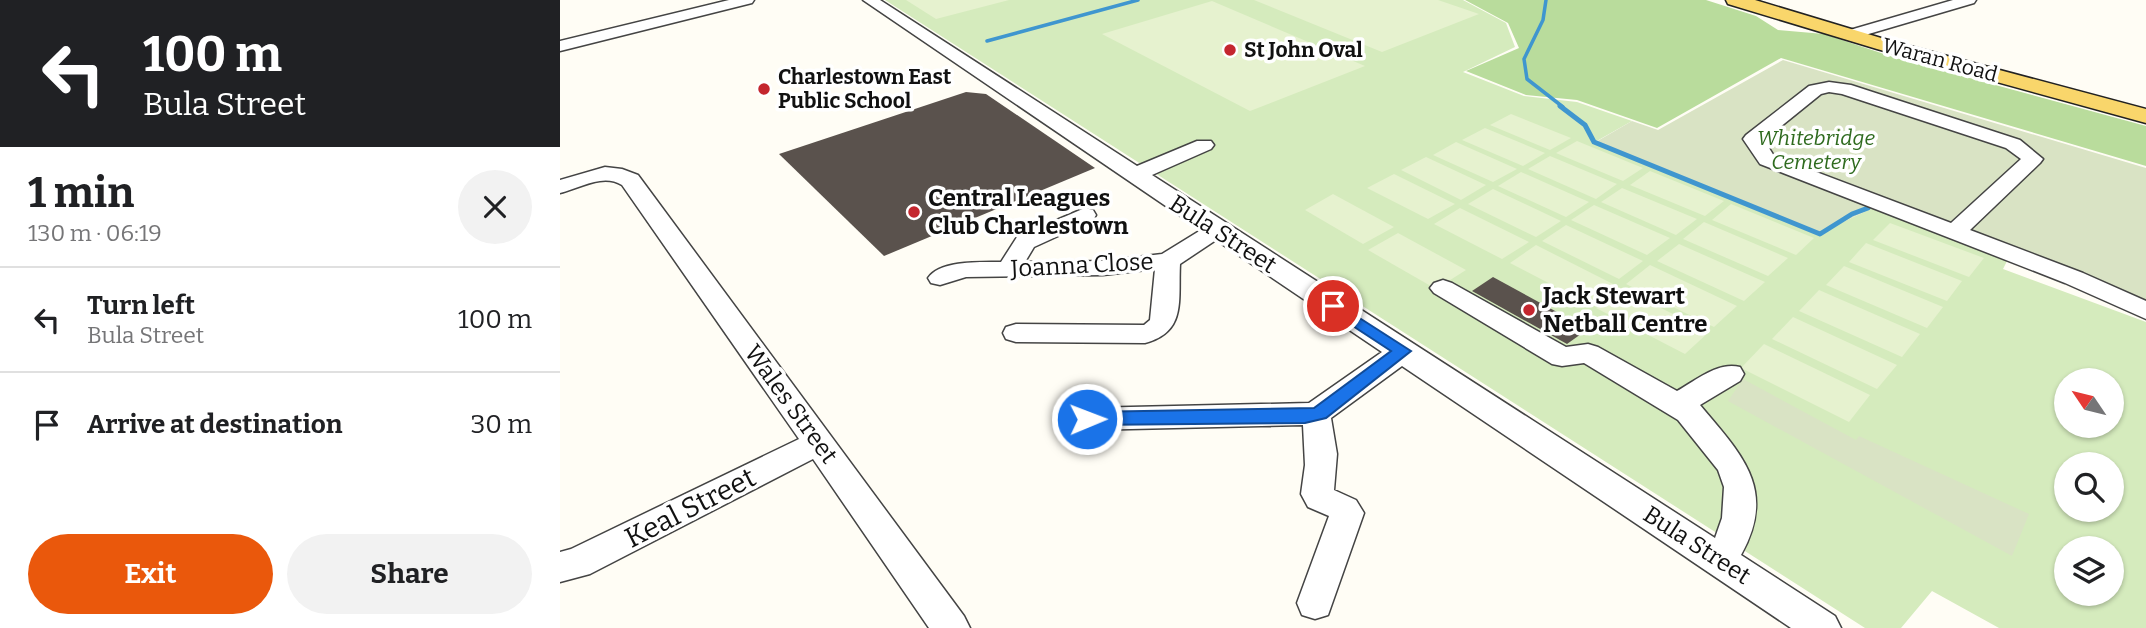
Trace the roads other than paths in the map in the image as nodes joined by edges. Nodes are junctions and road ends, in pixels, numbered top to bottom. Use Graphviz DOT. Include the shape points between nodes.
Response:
graph roads {
  1 [pos="747,0"];
  2 [pos="870,0"];
  3 [pos="1735,0"];
  4 [pos="1969,0"];
  5 [pos="1849,35"];
  6 [pos="560,46"];
  7 [pos="2146,116"];
  8 [pos="1204,145"];
  9 [pos="1134,175"];
  10 [pos="630,180"];
  11 [pos="560,187"];
  12 [pos="1084,215"];
  13 [pos="1216,230"];
  14 [pos="1955,232"];
  15 [pos="1168,260"];
  16 [pos="1008,270"];
  17 [pos="940,278"];
  18 [pos="1443,288"];
  19 [pos="2146,311"];
  20 [pos="1016,333"];
  21 [pos="1403,351"];
  22 [pos="1730,374"];
  23 [pos="1678,404"];
  24 [pos="1315,414"];
  25 [pos="1087,419"];
  26 [pos="818,443"];
  27 [pos="1720,560"];
  28 [pos="560,567"];
  29 [pos="1315,603"];
  30 [pos="951,628"];
  31 [pos="1822,628"];
  1 -- 6 [label="street"];
  2 -- 9 [label="street, Bula Street"];
  3 -- 5 [label="main road, Waran Road"];
  4 -- 5 [label="street"];
  5 -- 7 [label="main road, Waran Road"];
  8 -- 9 [label="street"];
  9 -- 13 [label="street, Bula Street"];
  10 -- 11 [label="street" via="601,175"];
  10 -- 26 [label="street, Wales Street"];
  12 -- 16 [label="street" via="1025,242"];
  13 -- 15 [label="street, Joanna Close"];
  13 -- 21 [label="street, Bula Street"];
  14 -- 14 [label="street" via="1767,160 1753,139 1815,90 1829,87 2013,144 2032,159"];
  14 -- 19 [label="street"];
  15 -- 16 [label="street, Joanna Close" via="1103,268"];
  15 -- 20 [label="street" via="1163,322 1153,332"];
  16 -- 17 [label="street, Joanna Close" via="964,270"];
  18 -- 23 [label="street" via="1562,357 1588,353"];
  21 -- 24 [label="street"];
  21 -- 27 [label="street, Bula Street"];
  22 -- 23 [label="street"];
  23 -- 27 [label="street" via="1725,455 1740,487 1739,518"];
  24 -- 25 [label="street"];
  24 -- 29 [label="street" via="1321,480 1317,494 1347,513"];
  26 -- 28 [label="street, Keal Street" via="577,563"];
  26 -- 30 [label="street, Wales Street"];
  27 -- 31 [label="street, Bula Street"];
}
